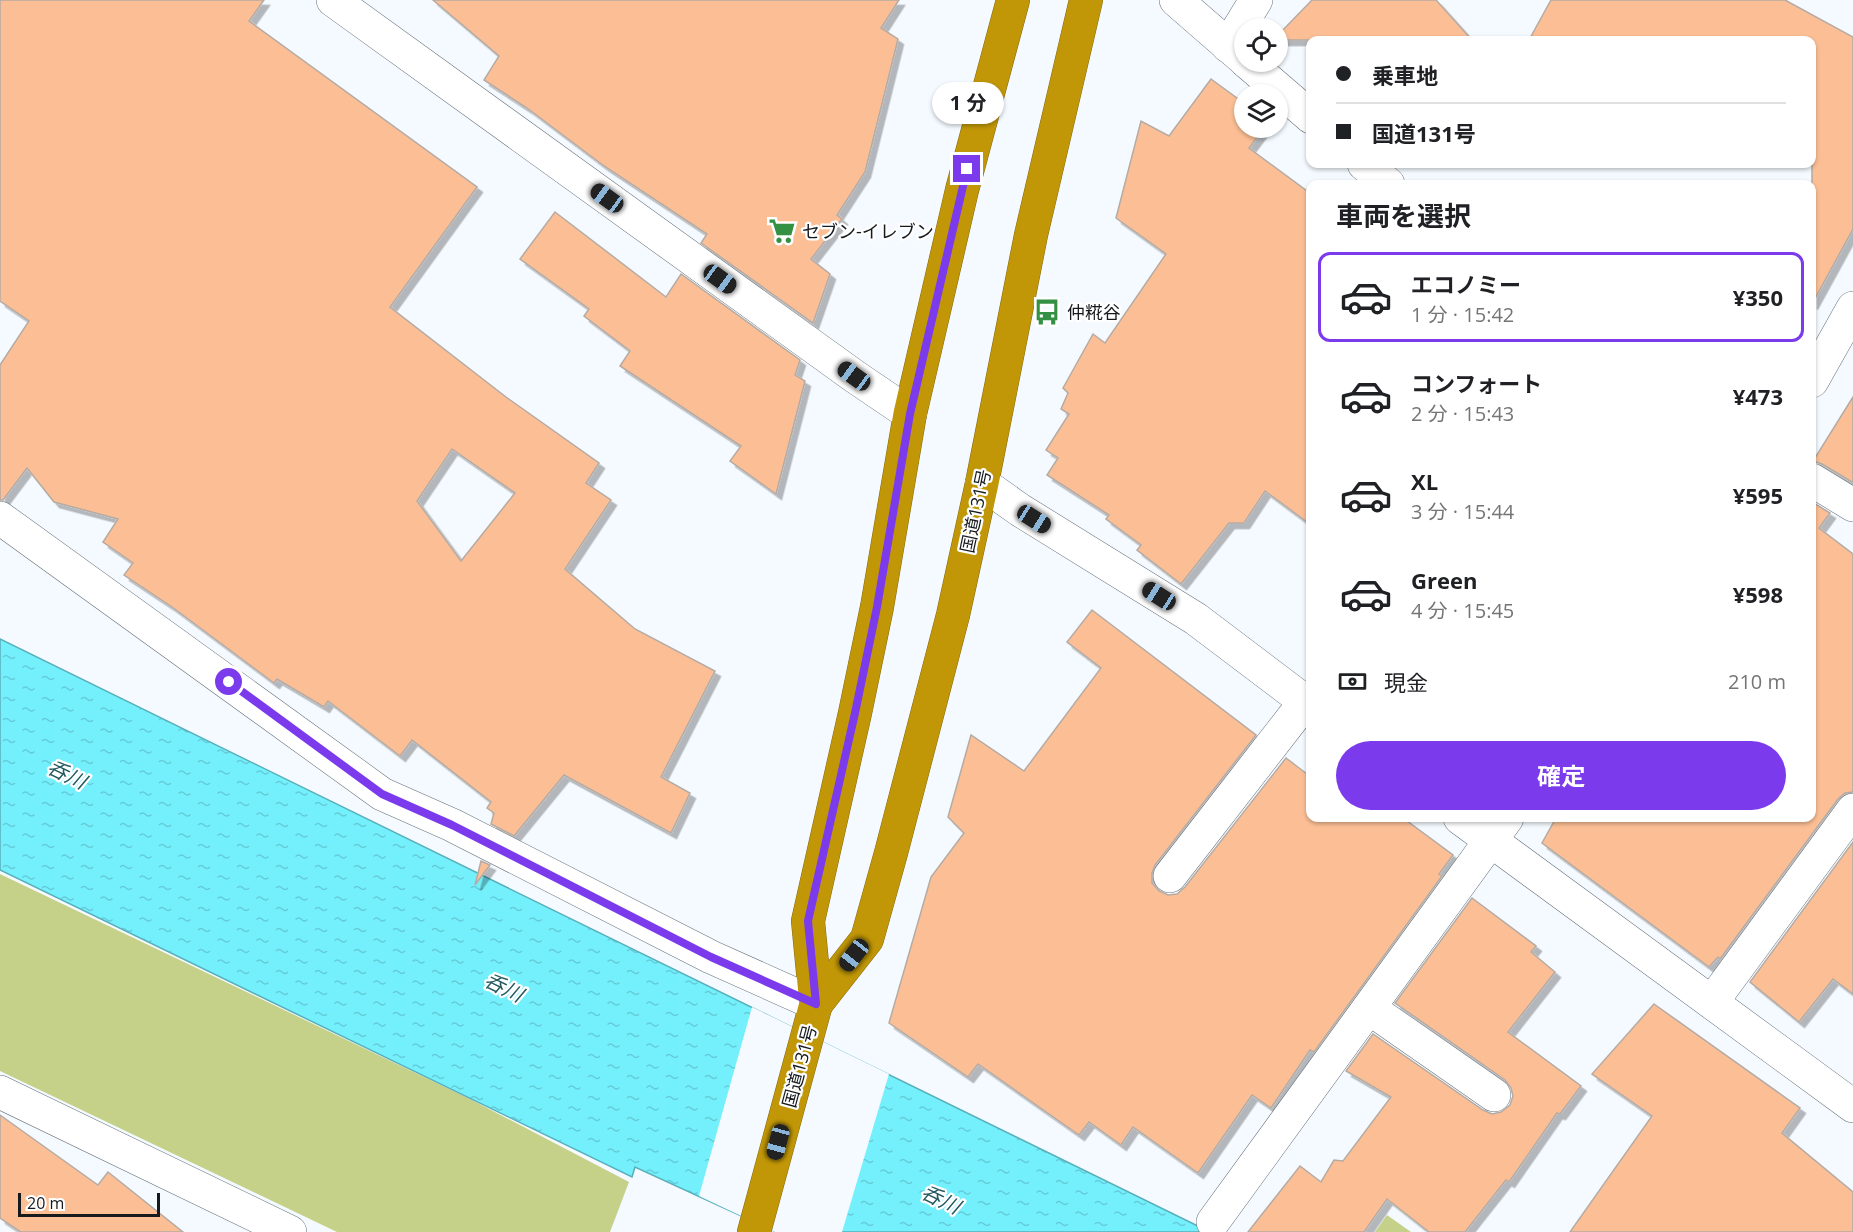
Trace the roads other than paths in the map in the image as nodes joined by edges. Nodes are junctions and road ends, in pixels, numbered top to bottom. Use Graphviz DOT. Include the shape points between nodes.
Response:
graph roads {
  1 [pos="333,0"];
  2 [pos="1013,0"];
  3 [pos="1086,0"];
  4 [pos="1176,0"];
  5 [pos="1256,0"];
  6 [pos="1251,18"];
  7 [pos="1234,51"];
  8 [pos="1259,72"];
  9 [pos="1306,113"];
  10 [pos="1369,168"];
  11 [pos="1383,180"];
  12 [pos="1853,308"];
  13 [pos="1816,374"];
  14 [pos="910,414"];
  15 [pos="1816,482"];
  16 [pos="982,483"];
  17 [pos="1853,505"];
  18 [pos="0,518"];
  19 [pos="1306,702"];
  20 [pos="1306,706"];
  21 [pos="1853,810"];
  22 [pos="1474,822"];
  23 [pos="1499,829"];
  24 [pos="1170,876"];
  25 [pos="1712,1002"];
  26 [pos="1369,1008"];
  27 [pos="812,1019"];
  28 [pos="0,1092"];
  29 [pos="1494,1095"];
  30 [pos="1853,1106"];
  31 [pos="1213,1222"];
  32 [pos="755,1228"];
  33 [pos="290,1232"];
  1 -- 14 [label="street"];
  2 -- 14 [label="highway, 国道131号" via="962,190"];
  3 -- 16 [label="highway, 国道131号" via="1031,235"];
  4 -- 7 [label="street"];
  5 -- 6 [label="street"];
  8 -- 9 [label="street"];
  10 -- 11 [label="street"];
  12 -- 13 [label="street"];
  14 -- 27 [label="highway, 国道131号" via="877,607 808,921"];
  15 -- 17 [label="street"];
  16 -- 19 [label="street" via="1196,619"];
  16 -- 27 [label="highway, 国道131号" via="953,615 867,939"];
  18 -- 27 [label="street" via="382,794 452,825 711,957"];
  20 -- 24 [label="street"];
  21 -- 25 [label="street"];
  22 -- 23 [label="street"];
  23 -- 25 [label="street"];
  23 -- 26 [label="street"];
  25 -- 30 [label="street"];
  26 -- 29 [label="street"];
  26 -- 31 [label="street"];
  27 -- 32 [label="highway, 国道131号"];
  28 -- 33 [label="street"];
}
